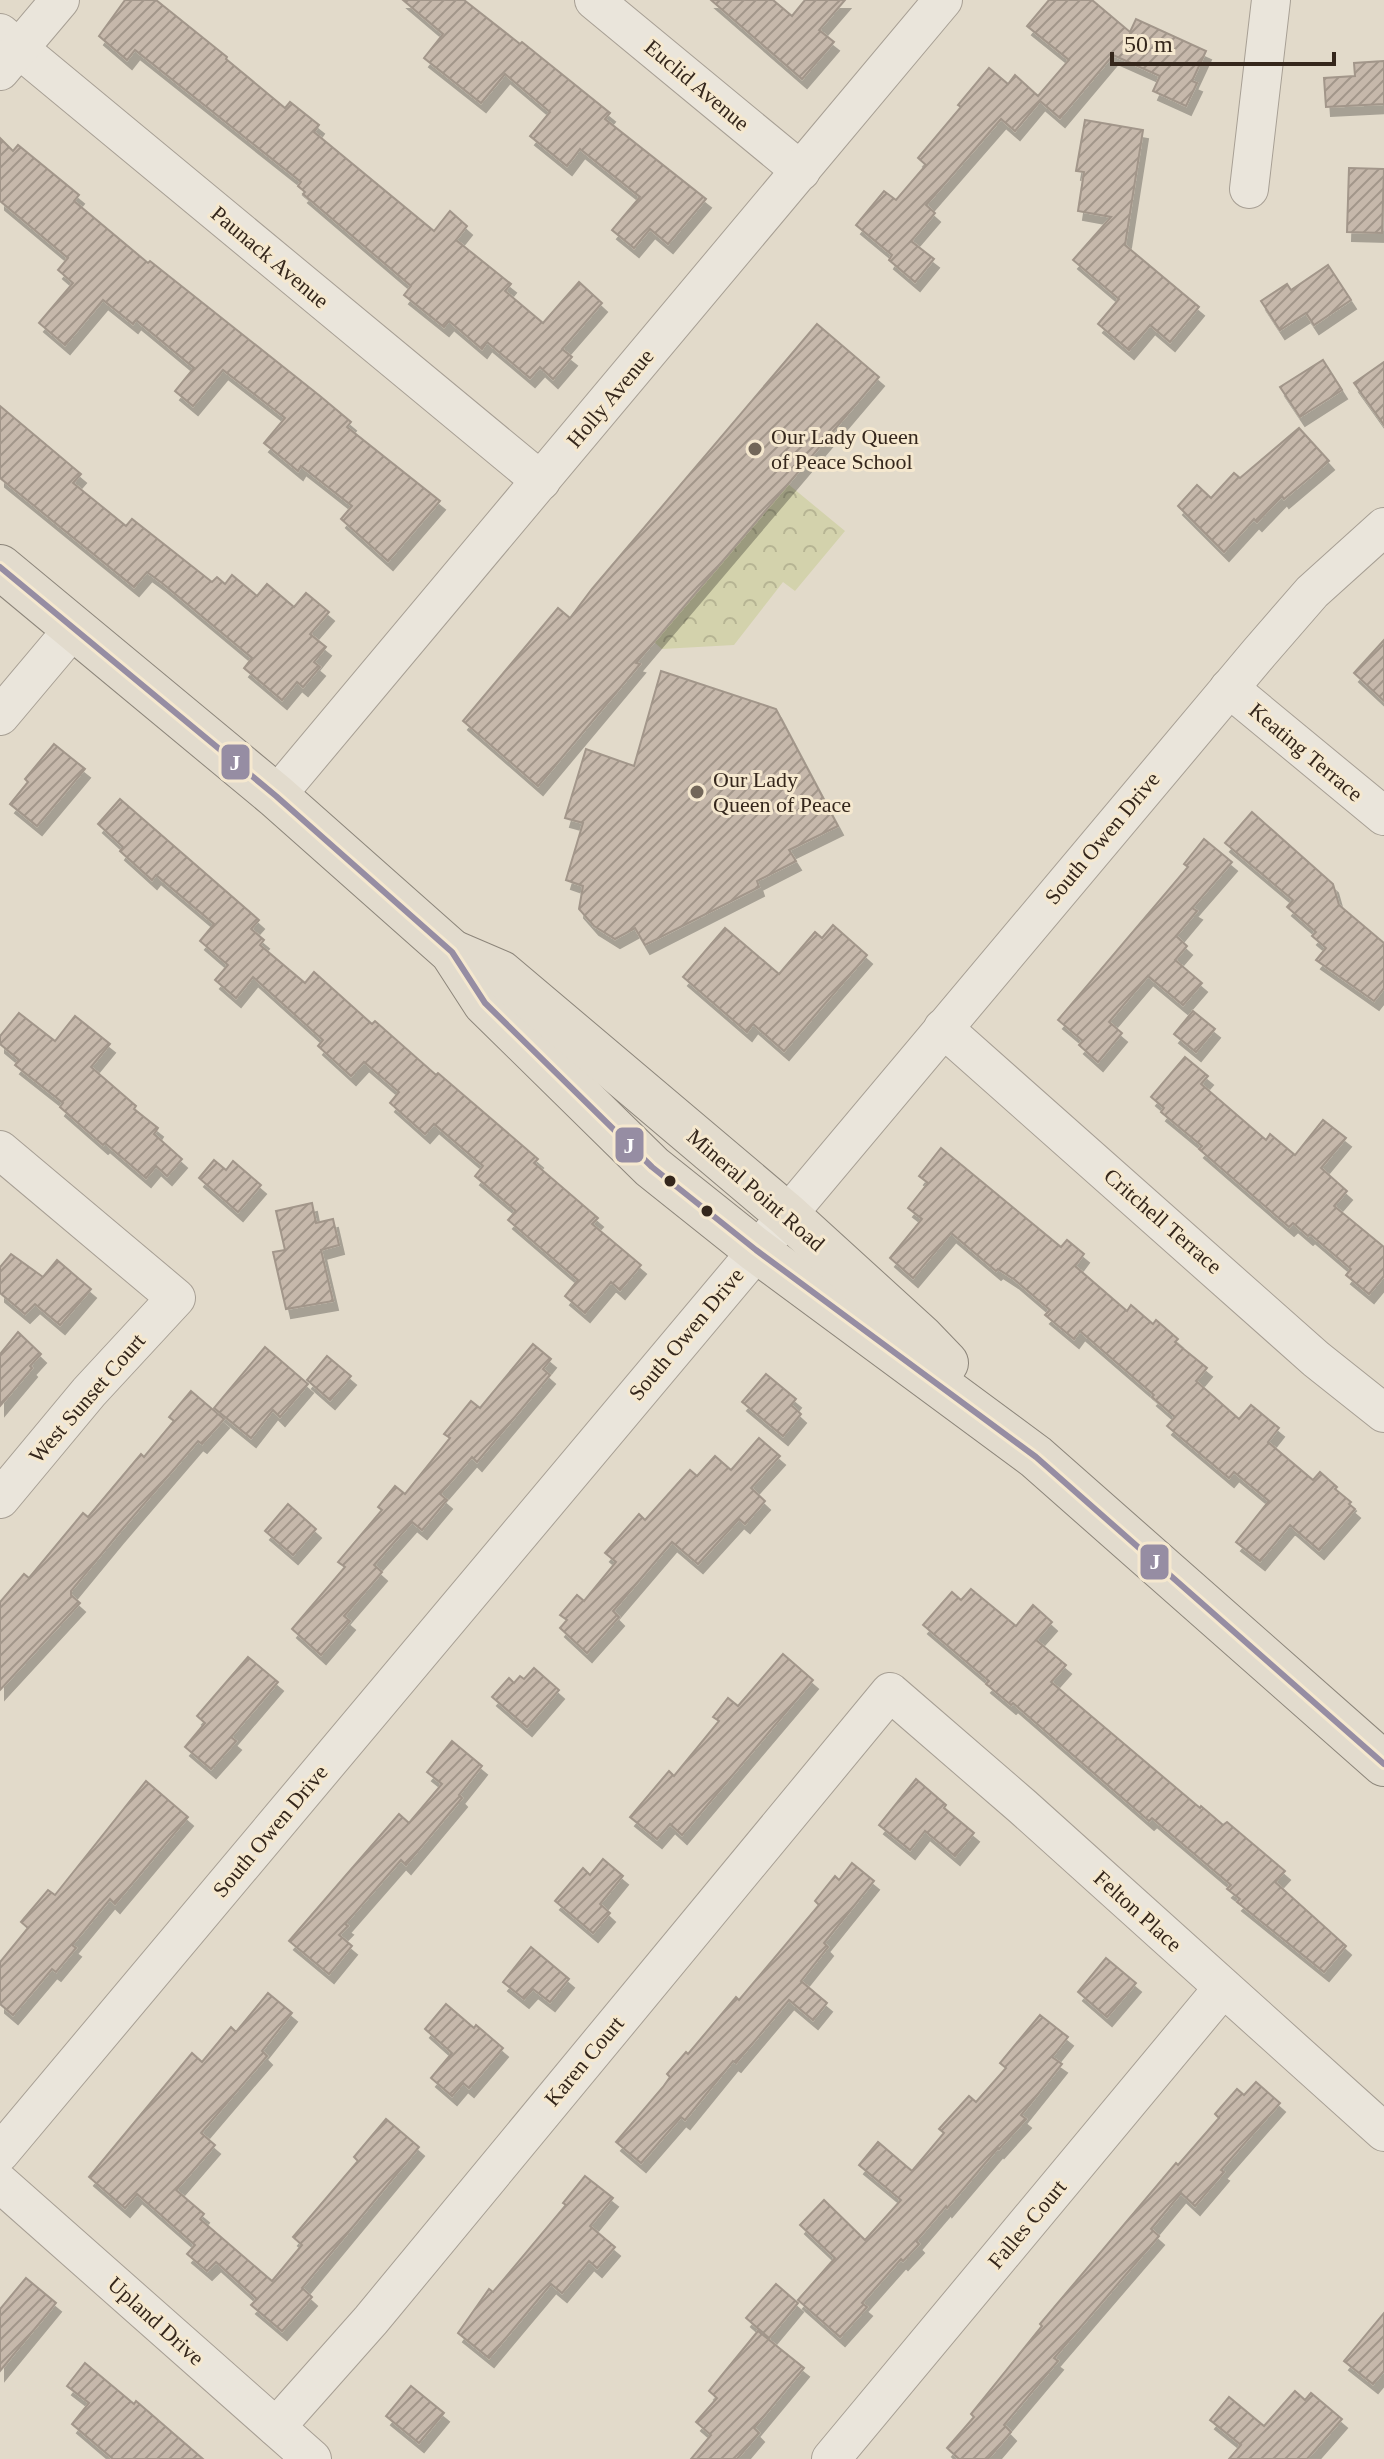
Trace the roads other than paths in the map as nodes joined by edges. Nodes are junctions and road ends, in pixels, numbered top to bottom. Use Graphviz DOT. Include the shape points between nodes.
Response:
graph roads {
  1 [pos="30,0"];
  2 [pos="60,0"];
  3 [pos="594,0"];
  4 [pos="943,0"];
  5 [pos="1271,0"];
  6 [pos="4,44"];
  7 [pos="801,171"];
  8 [pos="1249,189"];
  9 [pos="541,481"];
  10 [pos="1384,527"];
  11 [pos="0,567"];
  12 [pos="74,628"];
  13 [pos="1229,688"];
  14 [pos="0,716"];
  15 [pos="276,796"];
  16 [pos="1384,816"];
  17 [pos="452,952"];
  18 [pos="943,1028"];
  19 [pos="0,1150"];
  20 [pos="786,1214"];
  21 [pos="756,1250"];
  22 [pos="1384,1413"];
  23 [pos="1036,1457"];
  24 [pos="0,1499"];
  25 [pos="890,1692"];
  26 [pos="1384,1764"];
  27 [pos="1223,1988"];
  28 [pos="1384,2132"];
  29 [pos="0,2153"];
  30 [pos="0,2183"];
  31 [pos="276,2427"];
  32 [pos="312,2459"];
  33 [pos="831,2459"];
  1 -- 6 [label="street"];
  2 -- 6 [label="street"];
  3 -- 7 [label="street, Euclid Avenue"];
  4 -- 7 [label="street, Holly Avenue"];
  5 -- 8 [label="street"];
  6 -- 9 [label="street, Paunack Avenue"];
  7 -- 9 [label="street, Holly Avenue"];
  9 -- 15 [label="street, Holly Avenue"];
  10 -- 13 [label="street, South Owen Drive" via="1312,592"];
  11 -- 12 [label="main road, Mineral Point Road"];
  12 -- 14 [label="street"];
  12 -- 15 [label="main road, Mineral Point Road"];
  13 -- 16 [label="street, Keating Terrace"];
  13 -- 18 [label="street, South Owen Drive"];
  15 -- 17 [label="main road, Mineral Point Road"];
  17 -- 20 [label="main road, Mineral Point Road" via="501,973"];
  17 -- 21 [label="main road, Mineral Point Road" via="485,1003 652,1167"];
  18 -- 20 [label="street, South Owen Drive"];
  18 -- 22 [label="street, Critchell Terrace" via="1316,1359"];
  19 -- 24 [label="street, West Sunset Court" via="176,1298"];
  20 -- 21 [label="street, South Owen Drive"];
  20 -- 23 [label="main road, Mineral Point Road" via="921,1337"];
  21 -- 23 [label="main road, Mineral Point Road"];
  21 -- 29 [label="street, South Owen Drive"];
  23 -- 26 [label="main road, Mineral Point Road"];
  25 -- 27 [label="street, Felton Place"];
  25 -- 31 [label="street, Karen Court" via="371,2320"];
  27 -- 28 [label="street, Felton Place"];
  27 -- 33 [label="street, Falles Court"];
  30 -- 31 [label="street, Upland Drive"];
  31 -- 32 [label="street, Upland Drive"];
}
